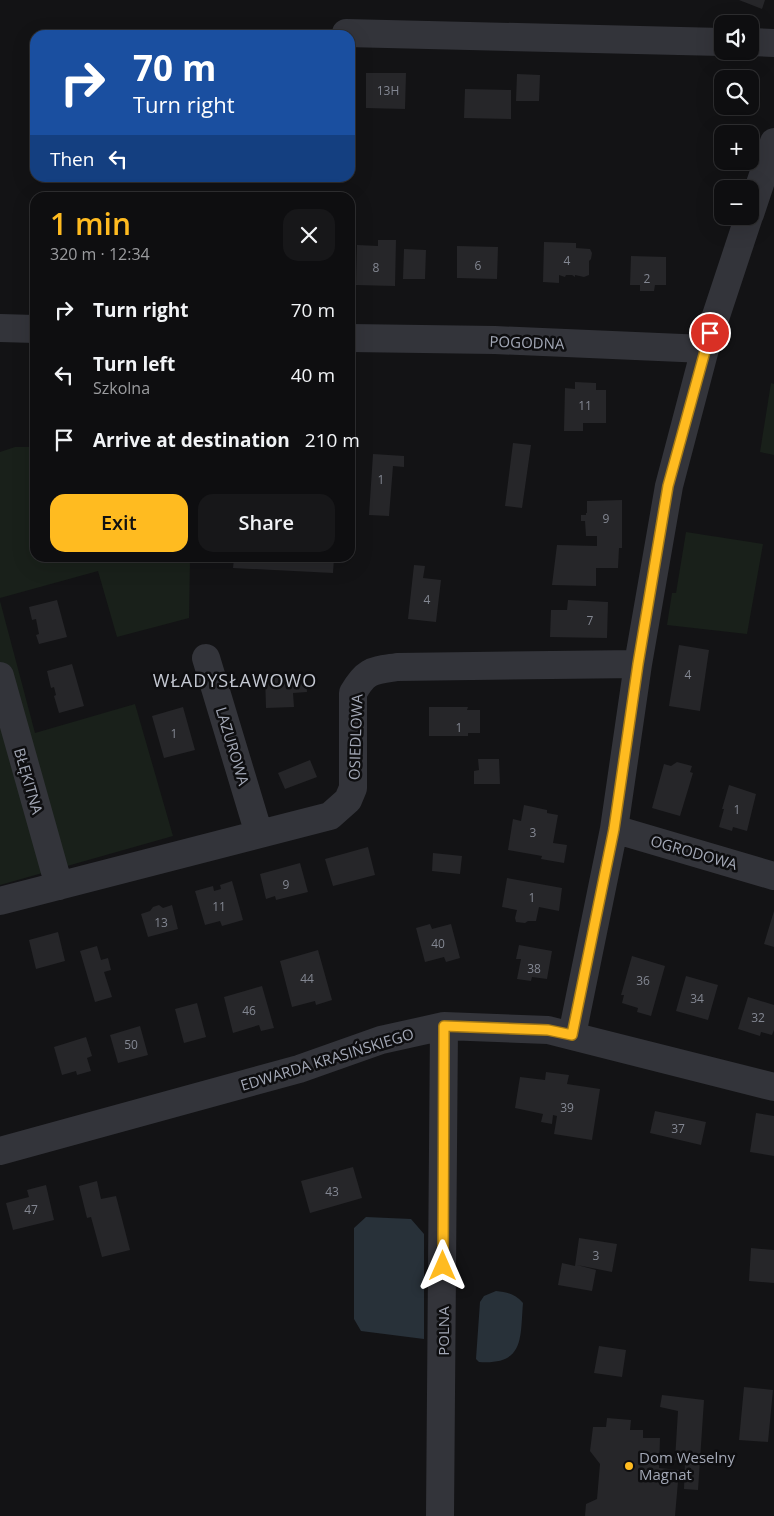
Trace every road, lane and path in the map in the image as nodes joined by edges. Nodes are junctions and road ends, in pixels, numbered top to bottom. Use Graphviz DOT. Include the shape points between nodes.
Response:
graph roads {
  1 [pos="355,33"];
  2 [pos="714,42"];
  3 [pos="759,42"];
  4 [pos="774,43"];
  5 [pos="774,142"];
  6 [pos="759,188"];
  7 [pos="747,225"];
  8 [pos="0,328"];
  9 [pos="30,330"];
  10 [pos="355,338"];
  11 [pos="704,349"];
  12 [pos="206,658"];
  13 [pos="638,664"];
  14 [pos="0,676"];
  15 [pos="614,829"];
  16 [pos="259,834"];
  17 [pos="774,876"];
  18 [pos="59,886"];
  19 [pos="0,901"];
  20 [pos="444,1026"];
  21 [pos="572,1035"];
  22 [pos="774,1087"];
  23 [pos="0,1151"];
  24 [pos="440,1516"];
  1 -- 2 [label="street"];
  3 -- 4 [label="street"];
  5 -- 6 [label="street"];
  7 -- 11 [label="street"];
  8 -- 9 [label="street"];
  10 -- 11 [label="street, POGODNA"];
  11 -- 13 [label="street" via="668,486"];
  12 -- 16 [label="street, LAZUROWA"];
  13 -- 15 [label="street"];
  13 -- 16 [label="street, OSIEDLOWA" via="397,667 371,671 353,694 353,788 348,800 330,816"];
  14 -- 18 [label="street, BŁĘKITNA"];
  15 -- 17 [label="street, OGRODOWA"];
  15 -- 21 [label="street"];
  16 -- 18 [label="street, OSIEDLOWA"];
  18 -- 19 [label="street, OSIEDLOWA"];
  20 -- 21 [label="street, EDWARDA KRASIŃSKIEGO" via="548,1030"];
  20 -- 23 [label="street, EDWARDA KRASIŃSKIEGO" via="381,1040 299,1069"];
  20 -- 24 [label="street, POLNA"];
  21 -- 22 [label="street, EDWARDA KRASIŃSKIEGO"];
}
